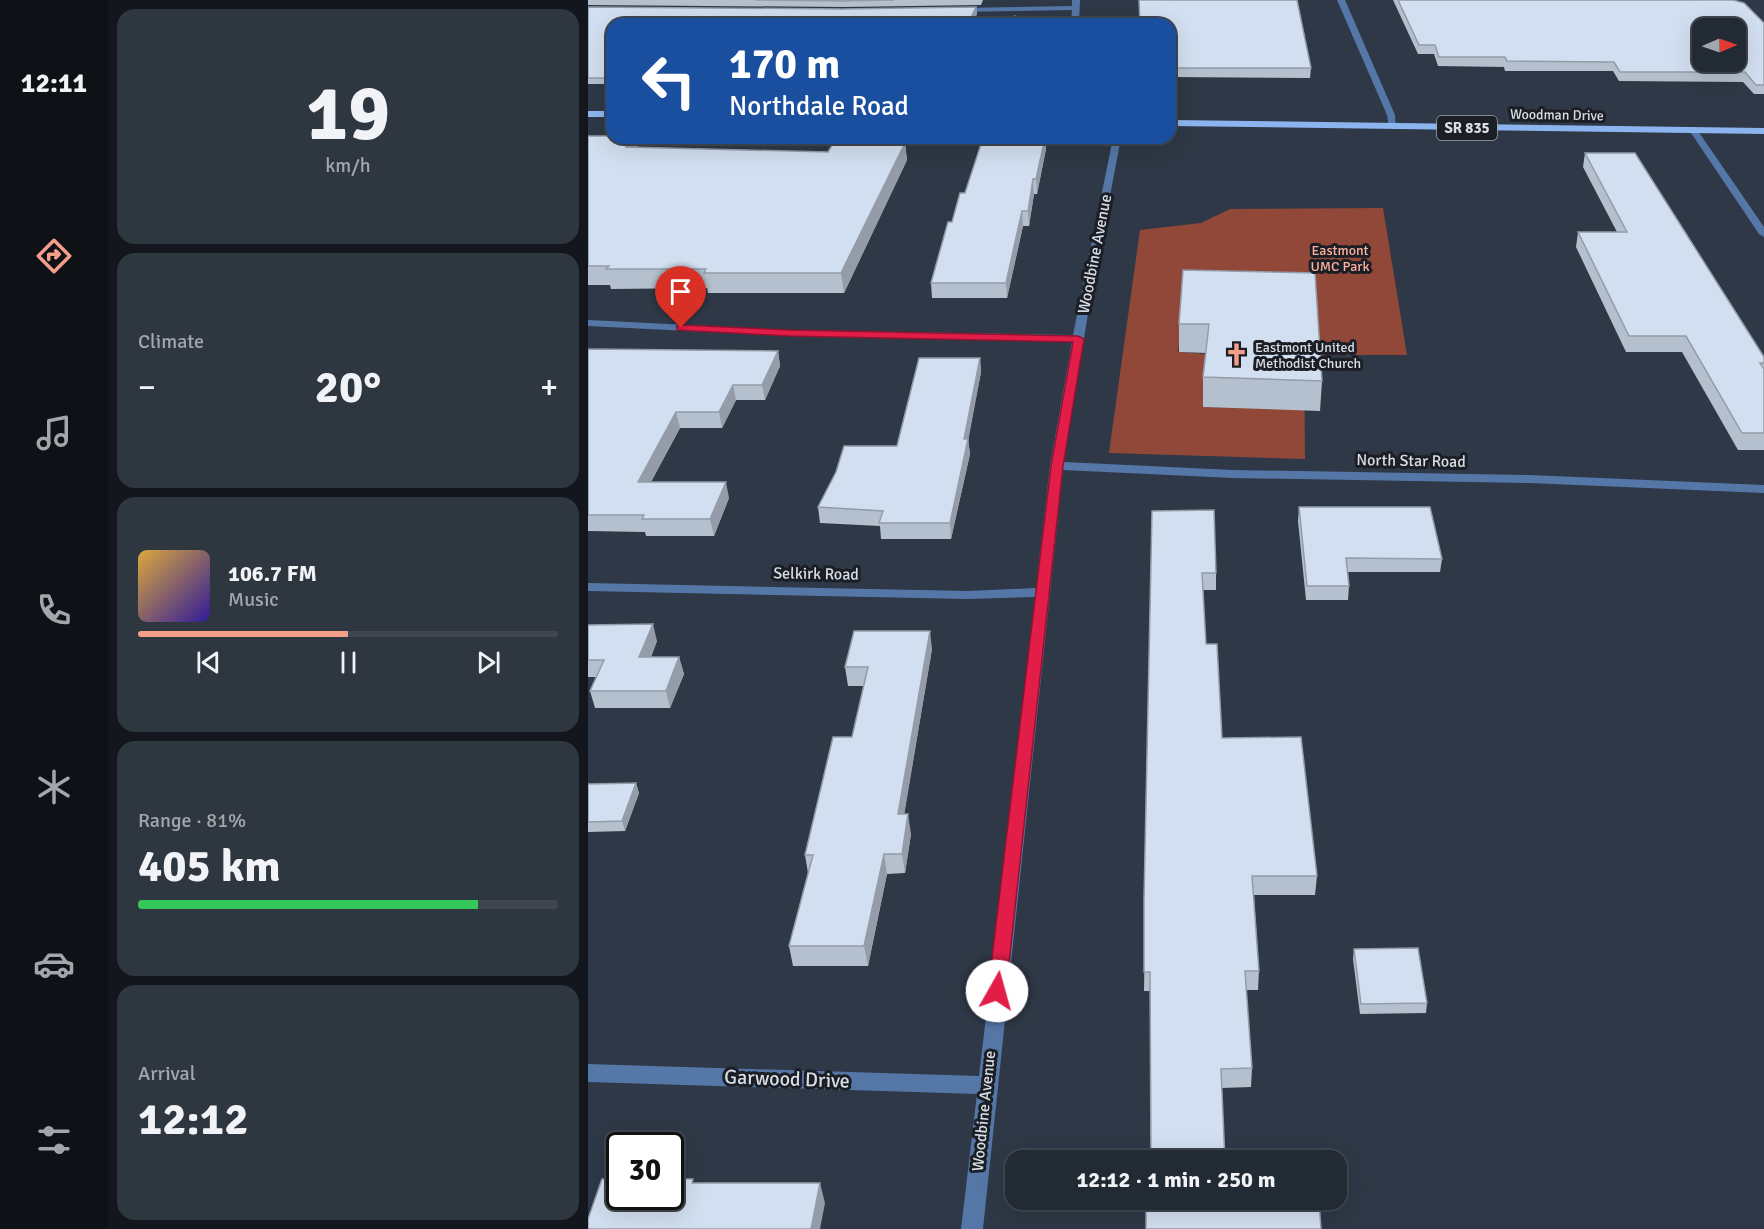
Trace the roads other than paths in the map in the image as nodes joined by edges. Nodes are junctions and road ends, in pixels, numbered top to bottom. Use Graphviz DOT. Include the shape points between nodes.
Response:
graph roads {
  1 [pos="1341,0"];
  2 [pos="1076,4"];
  3 [pos="944,10"];
  4 [pos="588,114"];
  5 [pos="606,114"];
  6 [pos="1176,123"];
  7 [pos="1393,127"];
  8 [pos="1693,130"];
  9 [pos="1764,131"];
  10 [pos="1116,144"];
  11 [pos="1764,234"];
  12 [pos="588,324"];
  13 [pos="1078,339"];
  14 [pos="1057,466"];
  15 [pos="1764,489"];
  16 [pos="588,586"];
  17 [pos="1043,592"];
  18 [pos="588,1073"];
  19 [pos="986,1085"];
  20 [pos="972,1229"];
  1 -- 7 [label="street"];
  2 -- 3 [label="street"];
  4 -- 5 [label="main road"];
  6 -- 7 [label="main road, Woodman Drive / SR 835"];
  7 -- 8 [label="main road, Woodman Drive / SR 835"];
  8 -- 9 [label="main road, Woodman Drive / SR 835"];
  8 -- 11 [label="street"];
  10 -- 13 [label="street, Woodbine Avenue"];
  12 -- 13 [label="street"];
  13 -- 14 [label="street, Woodbine Avenue"];
  14 -- 15 [label="street, North Star Road"];
  14 -- 17 [label="street, Woodbine Avenue"];
  16 -- 17 [label="street, Selkirk Road" via="968,595"];
  17 -- 19 [label="street, Woodbine Avenue"];
  18 -- 19 [label="street, Garwood Drive"];
  19 -- 20 [label="street, Woodbine Avenue"];
}
